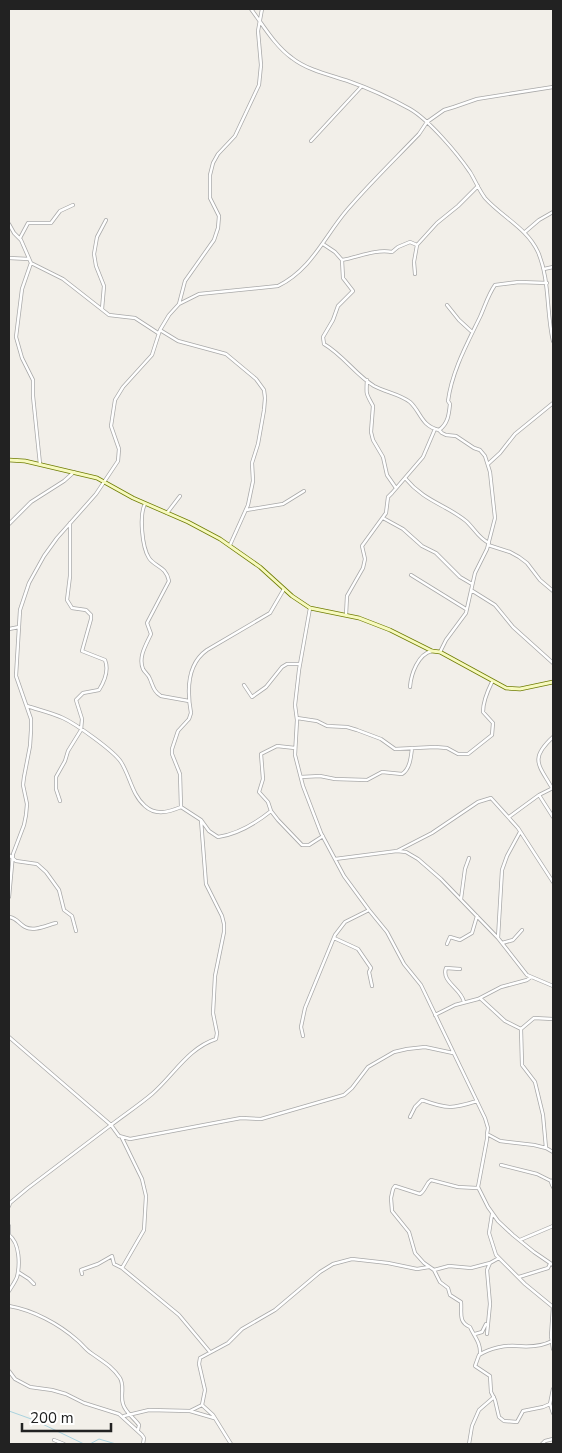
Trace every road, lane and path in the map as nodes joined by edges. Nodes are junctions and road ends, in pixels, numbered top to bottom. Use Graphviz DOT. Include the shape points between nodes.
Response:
graph roads {
  1 [pos="251,9"];
  2 [pos="262,9"];
  3 [pos="261,21"];
  4 [pos="361,87"];
  5 [pos="553,87"];
  6 [pos="427,122"];
  7 [pos="311,141"];
  8 [pos="478,186"];
  9 [pos="73,205"];
  10 [pos="553,212"];
  11 [pos="106,220"];
  12 [pos="9,224"];
  13 [pos="525,232"];
  14 [pos="20,238"];
  15 [pos="323,244"];
  16 [pos="417,245"];
  17 [pos="9,258"];
  18 [pos="342,260"];
  19 [pos="30,261"];
  20 [pos="553,267"];
  21 [pos="544,269"];
  22 [pos="415,274"];
  23 [pos="547,283"];
  24 [pos="179,304"];
  25 [pos="447,305"];
  26 [pos="102,309"];
  27 [pos="160,330"];
  28 [pos="471,332"];
  29 [pos="159,334"];
  30 [pos="553,341"];
  31 [pos="367,380"];
  32 [pos="553,403"];
  33 [pos="435,429"];
  34 [pos="439,430"];
  35 [pos="9,460"];
  36 [pos="40,464"];
  37 [pos="488,464"];
  38 [pos="74,472"];
  39 [pos="405,478"];
  40 [pos="104,482"];
  41 [pos="396,488"];
  42 [pos="304,491"];
  43 [pos="180,496"];
  44 [pos="145,504"];
  45 [pos="246,510"];
  46 [pos="167,513"];
  47 [pos="383,518"];
  48 [pos="70,523"];
  49 [pos="9,524"];
  50 [pos="489,544"];
  51 [pos="230,545"];
  52 [pos="411,575"];
  53 [pos="472,584"];
  54 [pos="285,588"];
  55 [pos="471,590"];
  56 [pos="553,591"];
  57 [pos="310,608"];
  58 [pos="466,609"];
  59 [pos="346,615"];
  60 [pos="18,627"];
  61 [pos="9,629"];
  62 [pos="432,651"];
  63 [pos="440,652"];
  64 [pos="553,662"];
  65 [pos="300,664"];
  66 [pos="492,682"];
  67 [pos="553,682"];
  68 [pos="244,685"];
  69 [pos="410,686"];
  70 [pos="189,701"];
  71 [pos="26,705"];
  72 [pos="296,718"];
  73 [pos="81,730"];
  74 [pos="553,737"];
  75 [pos="295,748"];
  76 [pos="412,748"];
  77 [pos="300,777"];
  78 [pos="552,788"];
  79 [pos="539,795"];
  80 [pos="60,801"];
  81 [pos="181,807"];
  82 [pos="271,811"];
  83 [pos="509,817"];
  84 [pos="553,817"];
  85 [pos="201,820"];
  86 [pos="520,832"];
  87 [pos="323,836"];
  88 [pos="397,851"];
  89 [pos="9,855"];
  90 [pos="469,858"];
  91 [pos="335,859"];
  92 [pos="12,860"];
  93 [pos="553,882"];
  94 [pos="9,897"];
  95 [pos="461,899"];
  96 [pos="369,910"];
  97 [pos="476,916"];
  98 [pos="9,917"];
  99 [pos="56,923"];
  100 [pos="522,930"];
  101 [pos="76,931"];
  102 [pos="334,938"];
  103 [pos="498,938"];
  104 [pos="447,944"];
  105 [pos="502,944"];
  106 [pos="460,969"];
  107 [pos="531,977"];
  108 [pos="372,986"];
  109 [pos="553,986"];
  110 [pos="480,998"];
  111 [pos="464,1002"];
  112 [pos="435,1015"];
  113 [pos="553,1020"];
  114 [pos="521,1029"];
  115 [pos="303,1036"];
  116 [pos="9,1037"];
  117 [pos="454,1054"];
  118 [pos="477,1101"];
  119 [pos="410,1117"];
  120 [pos="111,1125"];
  121 [pos="487,1134"];
  122 [pos="122,1137"];
  123 [pos="546,1148"];
  124 [pos="553,1152"];
  125 [pos="501,1165"];
  126 [pos="553,1180"];
  127 [pos="552,1186"];
  128 [pos="478,1187"];
  129 [pos="9,1196"];
  130 [pos="9,1204"];
  131 [pos="492,1214"];
  132 [pos="9,1226"];
  133 [pos="553,1226"];
  134 [pos="9,1235"];
  135 [pos="520,1240"];
  136 [pos="499,1258"];
  137 [pos="490,1262"];
  138 [pos="552,1264"];
  139 [pos="429,1267"];
  140 [pos="122,1268"];
  141 [pos="434,1270"];
  142 [pos="18,1272"];
  143 [pos="82,1274"];
  144 [pos="519,1277"];
  145 [pos="34,1284"];
  146 [pos="9,1291"];
  147 [pos="9,1306"];
  148 [pos="553,1307"];
  149 [pos="487,1322"];
  150 [pos="475,1334"];
  151 [pos="487,1334"];
  152 [pos="552,1341"];
  153 [pos="553,1348"];
  154 [pos="210,1352"];
  155 [pos="480,1355"];
  156 [pos="9,1371"];
  157 [pos="553,1389"];
  158 [pos="494,1397"];
  159 [pos="550,1404"];
  160 [pos="202,1405"];
  161 [pos="190,1411"];
  162 [pos="553,1413"];
  163 [pos="130,1415"];
  164 [pos="122,1416"];
  165 [pos="214,1418"];
  166 [pos="138,1430"];
  167 [pos="553,1438"];
  168 [pos="54,1440"];
  169 [pos="64,1444"];
  170 [pos="143,1444"];
  171 [pos="231,1444"];
  172 [pos="469,1444"];
  173 [pos="542,1444"];
  1 -- 3 [label="street"];
  2 -- 3 [label="street"];
  3 -- 4 [label="street" via="293,59"];
  3 -- 24 [label="street" via="258,31 261,65 258,85 235,136 213,163 210,175 210,198 219,216 218,228 214,240 185,281"];
  4 -- 6 [label="street" via="411,110"];
  4 -- 7 [label="street"];
  5 -- 6 [label="street" via="477,99 444,110"];
  6 -- 8 [label="street"];
  6 -- 15 [label="street" via="347,210"];
  8 -- 13 [label="street" via="485,198"];
  8 -- 16 [label="street"];
  9 -- 14 [label="street" via="60,211 51,223 28,223"];
  10 -- 13 [label="street"];
  11 -- 26 [label="street" via="94,254 104,286"];
  12 -- 14 [label="street"];
  13 -- 21 [label="street"];
  14 -- 19 [label="street"];
  15 -- 18 [label="street"];
  15 -- 24 [label="street" via="307,264 278,286 199,294"];
  16 -- 18 [label="street" via="410,242 392,252 381,250"];
  16 -- 22 [label="street"];
  17 -- 19 [label="street"];
  18 -- 31 [label="street" via="343,278 353,291 338,306 323,336 324,344"];
  19 -- 26 [label="street" via="63,279"];
  19 -- 36 [label="street" via="22,289 16,337 33,380"];
  20 -- 21 [label="street"];
  21 -- 23 [label="street"];
  23 -- 28 [label="street" via="494,285"];
  23 -- 30 [label="street" via="548,317"];
  24 -- 27 [label="street"];
  25 -- 28 [label="street"];
  26 -- 29 [label="street" via="112,316 135,318"];
  27 -- 29 [label="street"];
  27 -- 45 [label="street" via="178,341 226,354 264,390 264,410"];
  28 -- 34 [label="street" via="449,391 449,416"];
  29 -- 40 [label="street" via="152,355 114,400 111,426 119,455"];
  31 -- 33 [label="street" via="408,400 420,417"];
  31 -- 41 [label="street" via="366,393 373,406 371,432 387,474"];
  32 -- 37 [label="street" via="515,434"];
  33 -- 34 [label="street"];
  33 -- 39 [label="street" via="426,452"];
  34 -- 37 [label="street" via="480,450"];
  35 -- 36 [label="main road"];
  36 -- 38 [label="main road"];
  37 -- 50 [label="street" via="495,512"];
  38 -- 40 [label="main road"];
  38 -- 49 [label="street" via="31,502"];
  39 -- 41 [label="street"];
  39 -- 50 [label="street" via="426,498 466,521"];
  40 -- 44 [label="main road"];
  40 -- 48 [label="street"];
  41 -- 47 [label="street" via="388,498"];
  42 -- 45 [label="street" via="282,504"];
  43 -- 46 [label="street"];
  44 -- 46 [label="main road"];
  44 -- 70 [label="street" via="142,530 146,551 149,558 162,567 169,581 147,623 151,634 143,650 142,666 157,694"];
  45 -- 51 [label="street"];
  46 -- 51 [label="main road"];
  47 -- 53 [label="street" via="436,553 460,577"];
  47 -- 59 [label="street" via="362,546 363,568 347,596"];
  48 -- 60 [label="street" via="35,571 24,595"];
  48 -- 73 [label="street" via="67,600 72,608 86,610 91,615 82,651 105,660 107,666 99,690 83,693 76,700 82,719"];
  50 -- 53 [label="street"];
  50 -- 56 [label="street" via="519,557"];
  51 -- 54 [label="main road"];
  52 -- 58 [label="street"];
  53 -- 55 [label="street"];
  54 -- 57 [label="main road"];
  54 -- 70 [label="street" via="270,613 199,656 190,676"];
  55 -- 58 [label="street"];
  55 -- 64 [label="street" via="497,607 513,627"];
  57 -- 59 [label="main road"];
  57 -- 65 [label="street"];
  58 -- 63 [label="street"];
  59 -- 62 [label="main road" via="390,630"];
  60 -- 61 [label="street"];
  60 -- 71 [label="street" via="16,676"];
  62 -- 63 [label="main road"];
  62 -- 69 [label="street" via="426,652 418,663"];
  63 -- 66 [label="main road"];
  65 -- 68 [label="street" via="282,667 266,687 252,697"];
  65 -- 72 [label="street"];
  66 -- 67 [label="main road" via="511,689"];
  66 -- 76 [label="street" via="484,699 484,712 494,723 492,735 477,748 468,754 458,754 447,748"];
  70 -- 81 [label="street" via="191,714 178,731 172,754 180,774"];
  71 -- 73 [label="street" via="64,718"];
  71 -- 92 [label="street" via="31,720 23,785 27,804 24,825"];
  72 -- 75 [label="street"];
  72 -- 76 [label="street" via="357,730 395,749"];
  73 -- 80 [label="street" via="56,778"];
  73 -- 81 [label="street" via="118,758 146,808 160,813"];
  74 -- 78 [label="street" via="542,748 539,760 542,774"];
  75 -- 77 [label="street"];
  75 -- 82 [label="street" via="277,746 261,754 263,779 259,792"];
  76 -- 77 [label="street" via="408,766 402,774 382,772 367,780"];
  77 -- 87 [label="street"];
  78 -- 79 [label="street"];
  79 -- 83 [label="street"];
  79 -- 84 [label="street"];
  81 -- 85 [label="street"];
  82 -- 85 [label="street" via="234,833 218,837"];
  82 -- 87 [label="street" via="302,845 309,845"];
  83 -- 86 [label="street"];
  83 -- 88 [label="street" via="494,800 487,799"];
  85 -- 120 [label="street" via="206,884 224,924 215,976 213,1013 216,1039 198,1048 152,1094"];
  86 -- 93 [label="street"];
  86 -- 103 [label="street" via="502,870"];
  87 -- 91 [label="street"];
  88 -- 91 [label="street"];
  88 -- 95 [label="street" via="418,859"];
  89 -- 92 [label="street"];
  90 -- 95 [label="street"];
  91 -- 96 [label="street"];
  92 -- 94 [label="street"];
  92 -- 101 [label="street" via="35,864 46,872 59,890 64,910 72,916"];
  95 -- 97 [label="street"];
  96 -- 102 [label="street" via="345,922"];
  96 -- 112 [label="street" via="421,985"];
  97 -- 103 [label="street"];
  97 -- 104 [label="street" via="472,932 460,940 450,937"];
  98 -- 99 [label="street" via="32,929"];
  100 -- 105 [label="street" via="513,940"];
  102 -- 108 [label="street" via="362,954 372,968 369,972"];
  102 -- 115 [label="street" via="305,1008 301,1027"];
  103 -- 105 [label="street"];
  105 -- 107 [label="street"];
  106 -- 111 [label="street" via="446,968 444,972"];
  107 -- 109 [label="street"];
  107 -- 110 [label="street"];
  110 -- 111 [label="street"];
  110 -- 114 [label="street" via="504,1021"];
  111 -- 112 [label="street"];
  112 -- 117 [label="street"];
  113 -- 114 [label="street" via="534,1018"];
  114 -- 123 [label="street" via="522,1066 535,1082"];
  116 -- 120 [label="street"];
  117 -- 118 [label="street"];
  117 -- 122 [label="street" via="432,1048 402,1050 368,1067 352,1088 338,1098 261,1119 241,1118 134,1138"];
  118 -- 119 [label="street" via="452,1108 422,1100"];
  118 -- 121 [label="street" via="485,1118"];
  120 -- 122 [label="street"];
  120 -- 130 [label="street"];
  121 -- 123 [label="street" via="506,1142"];
  121 -- 128 [label="street"];
  122 -- 140 [label="street" via="142,1178 146,1196 144,1230"];
  123 -- 124 [label="street"];
  125 -- 127 [label="street" via="537,1174 551,1181"];
  126 -- 127 [label="street"];
  128 -- 131 [label="street"];
  128 -- 139 [label="street" via="458,1187 431,1180 420,1194 394,1187 392,1211 409,1232 415,1253"];
  129 -- 130 [label="street"];
  131 -- 135 [label="street"];
  131 -- 136 [label="street" via="489,1233"];
  132 -- 134 [label="street"];
  133 -- 135 [label="street"];
  134 -- 142 [label="street" via="16,1244"];
  135 -- 138 [label="street"];
  136 -- 137 [label="street"];
  136 -- 144 [label="street"];
  137 -- 141 [label="street" via="471,1268 449,1266"];
  137 -- 149 [label="street" via="487,1270 490,1304"];
  138 -- 144 [label="street"];
  139 -- 141 [label="street"];
  139 -- 154 [label="street" via="417,1269 352,1259 333,1264 276,1310"];
  140 -- 143 [label="street" via="114,1264 112,1256 81,1270"];
  140 -- 154 [label="street" via="179,1315"];
  141 -- 150 [label="street" via="450,1295 462,1302 462,1319"];
  142 -- 145 [label="street"];
  142 -- 146 [label="street"];
  144 -- 148 [label="street"];
  147 -- 163 [label="street" via="58,1326 90,1353 105,1361 121,1379 123,1407"];
  148 -- 152 [label="street"];
  149 -- 150 [label="street" via="482,1332"];
  149 -- 151 [label="street"];
  150 -- 155 [label="street"];
  152 -- 153 [label="street"];
  152 -- 155 [label="street" via="527,1348 503,1346"];
  154 -- 160 [label="street" via="200,1358 199,1364 205,1390"];
  155 -- 158 [label="street" via="475,1366 490,1376"];
  156 -- 164 [label="street" via="15,1380 30,1387 66,1394"];
  157 -- 159 [label="street"];
  158 -- 159 [label="street" via="499,1417 512,1422 516,1422 523,1411"];
  158 -- 172 [label="street" via="478,1410"];
  159 -- 162 [label="street"];
  160 -- 161 [label="street"];
  160 -- 165 [label="street"];
  161 -- 163 [label="street" via="149,1410"];
  161 -- 165 [label="street"];
  163 -- 164 [label="street"];
  163 -- 166 [label="street" via="139,1425"];
  164 -- 166 [label="street"];
  165 -- 171 [label="street"];
  166 -- 170 [label="street" via="144,1438"];
  167 -- 173 [label="street"];
  168 -- 169 [label="street"];
}
